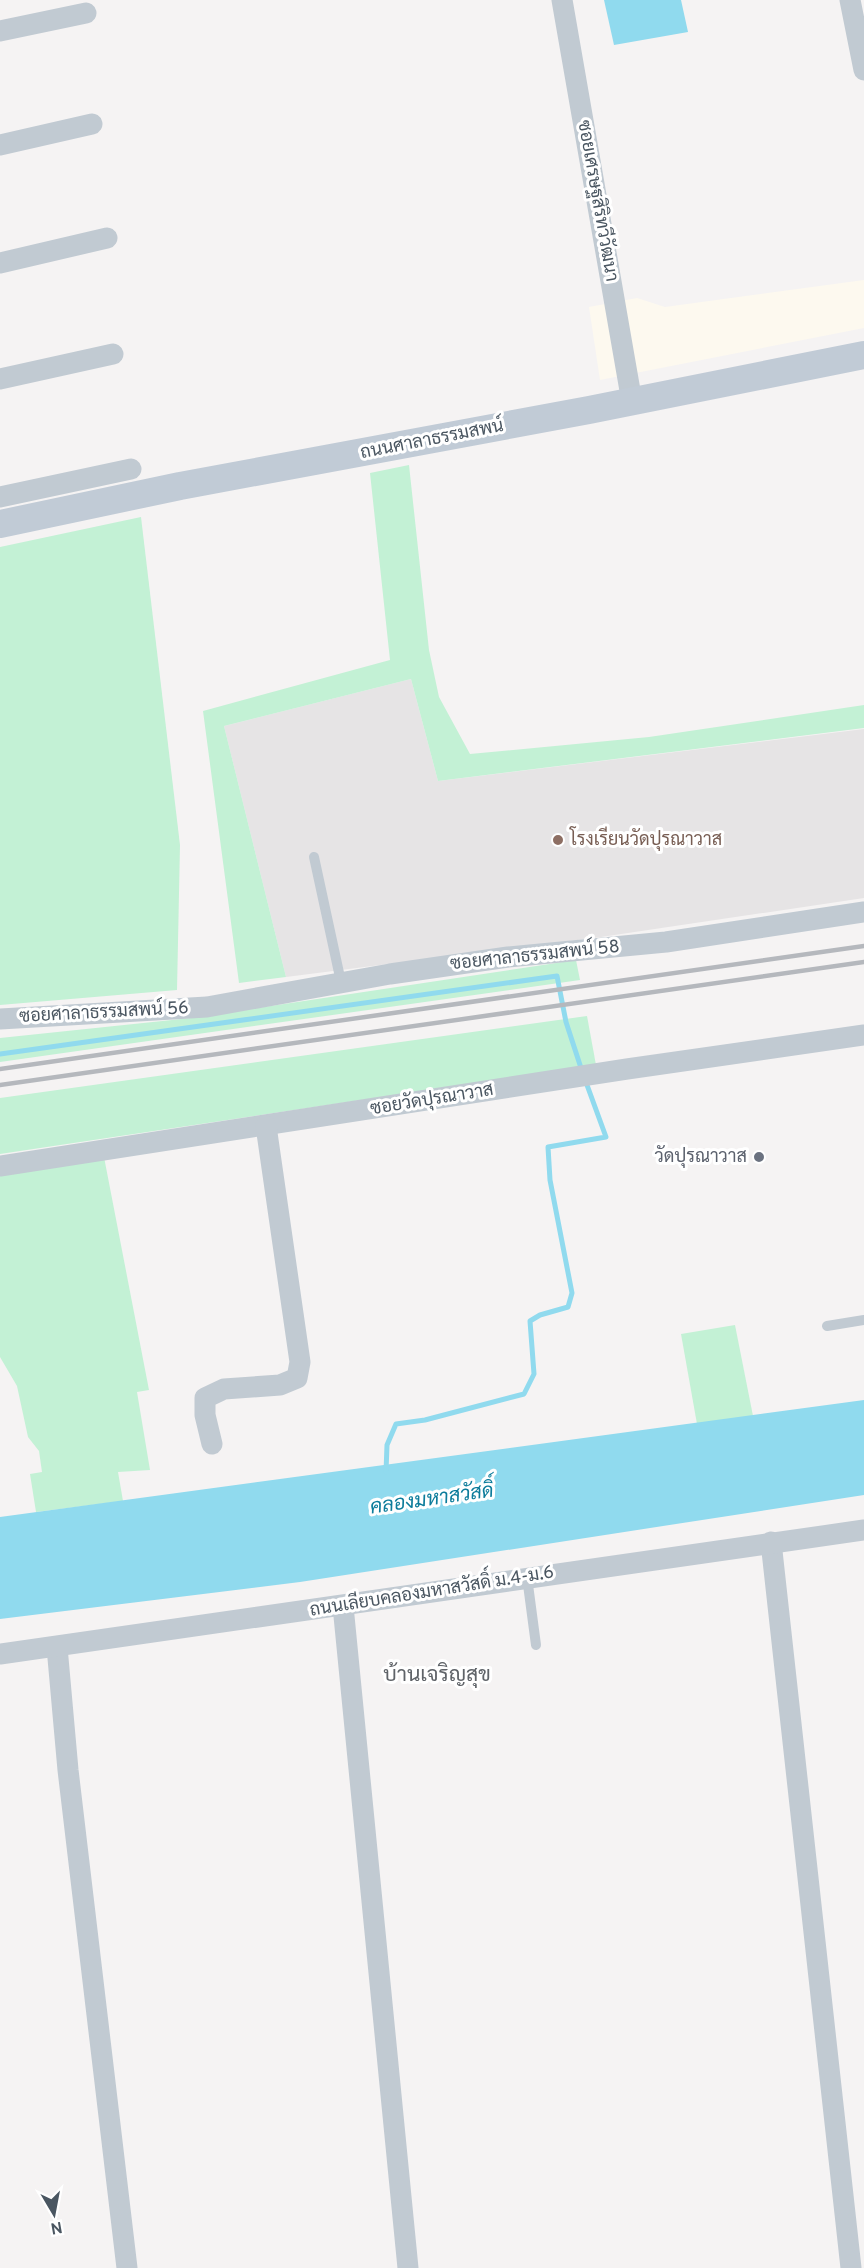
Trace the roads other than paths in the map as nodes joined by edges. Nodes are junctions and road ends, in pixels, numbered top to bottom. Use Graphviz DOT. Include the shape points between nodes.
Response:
graph roads {
  1 [pos="562,0"];
  2 [pos="850,0"];
  3 [pos="86,13"];
  4 [pos="0,31"];
  5 [pos="864,70"];
  6 [pos="92,124"];
  7 [pos="0,145"];
  8 [pos="107,238"];
  9 [pos="0,262"];
  10 [pos="113,354"];
  11 [pos="864,355"];
  12 [pos="0,379"];
  13 [pos="632,402"];
  14 [pos="131,469"];
  15 [pos="0,496"];
  16 [pos="0,524"];
  17 [pos="314,857"];
  18 [pos="864,912"];
  19 [pos="341,982"];
  20 [pos="207,1006"];
  21 [pos="0,1019"];
  22 [pos="864,1035"];
  23 [pos="266,1126"];
  24 [pos="0,1166"];
  25 [pos="864,1320"];
  26 [pos="827,1326"];
  27 [pos="212,1444"];
  28 [pos="864,1530"];
  29 [pos="771,1542"];
  30 [pos="527,1577"];
  31 [pos="343,1606"];
  32 [pos="536,1645"];
  33 [pos="57,1647"];
  34 [pos="0,1654"];
  35 [pos="127,2268"];
  36 [pos="408,2268"];
  37 [pos="851,2268"];
  1 -- 13 [label="street, ซอยเศรษฐสิริทวีวัฒนา"];
  2 -- 5 [label="street"];
  3 -- 4 [label="street"];
  6 -- 7 [label="street"];
  8 -- 9 [label="street"];
  10 -- 12 [label="street"];
  11 -- 13 [label="street, ถนนศาลาธรรมสพน์"];
  13 -- 16 [label="street, ถนนศาลาธรรมสพน์" via="180,486"];
  14 -- 15 [label="street"];
  17 -- 19 [label="lane"];
  18 -- 19 [label="street, ซอยศาลาธรรมสพน์ 58" via="666,942 508,957"];
  19 -- 20 [label="street, ซอยศาลาธรรมสพน์ 58"];
  20 -- 21 [label="street, ซอยศาลาธรรมสพน์ 56"];
  22 -- 23 [label="street, ซอยวัดปุรณาวาส"];
  23 -- 24 [label="street, ซอยวัดปุรณาวาส"];
  23 -- 27 [label="street" via="300,1362 297,1378 280,1385 224,1389 205,1398"];
  25 -- 26 [label="lane"];
  28 -- 29 [label="street, ถนนเลียบคลองมหาสวัสดิ์ ม.4-ม.6"];
  29 -- 30 [label="street, ถนนเลียบคลองมหาสวัสดิ์ ม.4-ม.6"];
  29 -- 37 [label="street"];
  30 -- 31 [label="street, ถนนเลียบคลองมหาสวัสดิ์ ม.4-ม.6"];
  30 -- 32 [label="lane"];
  31 -- 33 [label="street, ถนนเลียบคลองมหาสวัสดิ์ ม.4-ม.6"];
  31 -- 36 [label="street"];
  33 -- 34 [label="street, ถนนเลียบคลองมหาสวัสดิ์ ม.4-ม.6"];
  33 -- 35 [label="street"];
}
